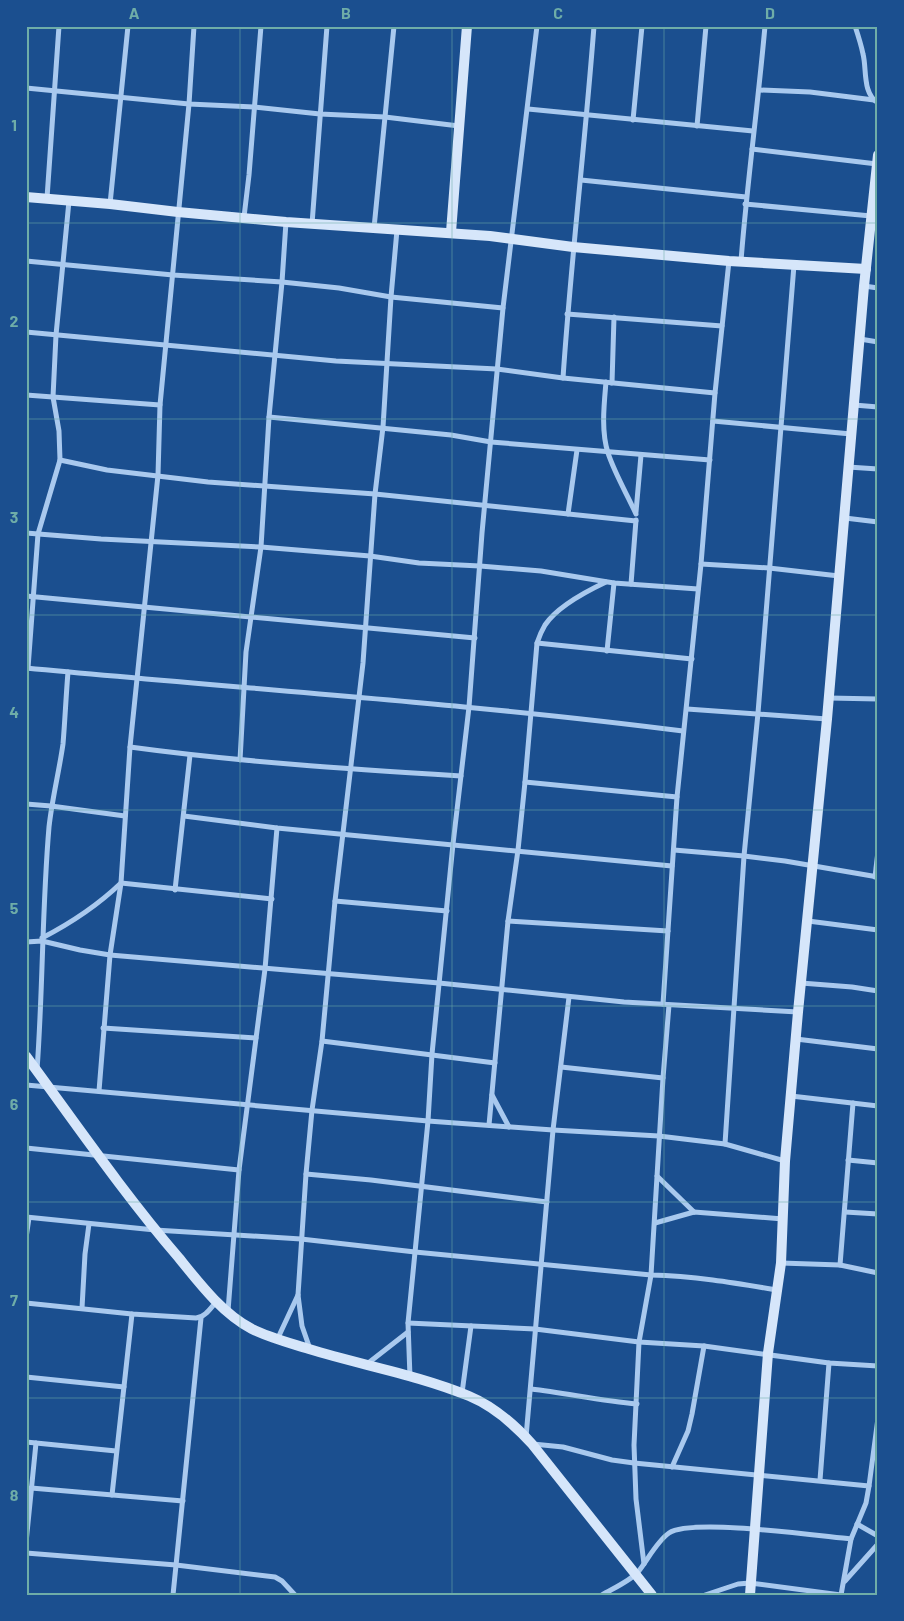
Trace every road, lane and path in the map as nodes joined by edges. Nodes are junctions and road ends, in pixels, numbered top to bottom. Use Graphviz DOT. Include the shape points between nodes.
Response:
graph roads {
  1 [pos="59,26"];
  2 [pos="128,26"];
  3 [pos="194,26"];
  4 [pos="261,26"];
  5 [pos="327,26"];
  6 [pos="394,26"];
  7 [pos="467,26"];
  8 [pos="537,26"];
  9 [pos="594,26"];
  10 [pos="642,26"];
  11 [pos="706,26"];
  12 [pos="765,26"];
  13 [pos="855,26"];
  14 [pos="26,88"];
  15 [pos="54,90"];
  16 [pos="759,90"];
  17 [pos="121,96"];
  18 [pos="876,102"];
  19 [pos="189,104"];
  20 [pos="254,107"];
  21 [pos="528,109"];
  22 [pos="320,114"];
  23 [pos="587,115"];
  24 [pos="385,117"];
  25 [pos="632,120"];
  26 [pos="459,126"];
  27 [pos="696,126"];
  28 [pos="753,131"];
  29 [pos="752,149"];
  30 [pos="877,159"];
  31 [pos="581,180"];
  32 [pos="26,197"];
  33 [pos="746,197"];
  34 [pos="47,198"];
  35 [pos="69,200"];
  36 [pos="110,204"];
  37 [pos="745,204"];
  38 [pos="178,212"];
  39 [pos="871,216"];
  40 [pos="244,217"];
  41 [pos="286,222"];
  42 [pos="312,224"];
  43 [pos="374,228"];
  44 [pos="397,230"];
  45 [pos="451,232"];
  46 [pos="511,238"];
  47 [pos="573,247"];
  48 [pos="26,261"];
  49 [pos="729,261"];
  50 [pos="741,261"];
  51 [pos="63,264"];
  52 [pos="794,264"];
  53 [pos="866,269"];
  54 [pos="173,276"];
  55 [pos="282,282"];
  56 [pos="864,286"];
  57 [pos="878,288"];
  58 [pos="391,297"];
  59 [pos="503,308"];
  60 [pos="567,314"];
  61 [pos="614,317"];
  62 [pos="722,326"];
  63 [pos="26,332"];
  64 [pos="56,335"];
  65 [pos="860,340"];
  66 [pos="878,342"];
  67 [pos="165,345"];
  68 [pos="274,355"];
  69 [pos="388,364"];
  70 [pos="497,369"];
  71 [pos="563,378"];
  72 [pos="609,383"];
  73 [pos="715,393"];
  74 [pos="26,396"];
  75 [pos="53,397"];
  76 [pos="854,405"];
  77 [pos="160,406"];
  78 [pos="878,407"];
  79 [pos="269,418"];
  80 [pos="714,421"];
  81 [pos="383,427"];
  82 [pos="782,429"];
  83 [pos="851,434"];
  84 [pos="491,442"];
  85 [pos="577,450"];
  86 [pos="608,452"];
  87 [pos="641,455"];
  88 [pos="60,460"];
  89 [pos="710,460"];
  90 [pos="848,467"];
  91 [pos="878,469"];
  92 [pos="158,475"];
  93 [pos="266,487"];
  94 [pos="374,494"];
  95 [pos="485,504"];
  96 [pos="568,514"];
  97 [pos="636,514"];
  98 [pos="845,518"];
  99 [pos="636,521"];
  100 [pos="878,522"];
  101 [pos="26,533"];
  102 [pos="38,534"];
  103 [pos="150,541"];
  104 [pos="261,547"];
  105 [pos="370,556"];
  106 [pos="701,564"];
  107 [pos="480,566"];
  108 [pos="769,568"];
  109 [pos="839,576"];
  110 [pos="606,582"];
  111 [pos="614,583"];
  112 [pos="631,584"];
  113 [pos="698,589"];
  114 [pos="26,596"];
  115 [pos="33,597"];
  116 [pos="145,607"];
  117 [pos="251,617"];
  118 [pos="365,628"];
  119 [pos="475,638"];
  120 [pos="537,643"];
  121 [pos="607,651"];
  122 [pos="692,658"];
  123 [pos="27,668"];
  124 [pos="68,672"];
  125 [pos="136,678"];
  126 [pos="243,688"];
  127 [pos="359,697"];
  128 [pos="829,698"];
  129 [pos="878,699"];
  130 [pos="469,707"];
  131 [pos="687,709"];
  132 [pos="758,713"];
  133 [pos="531,714"];
  134 [pos="827,719"];
  135 [pos="683,731"];
  136 [pos="130,747"];
  137 [pos="190,755"];
  138 [pos="240,760"];
  139 [pos="350,769"];
  140 [pos="461,776"];
  141 [pos="525,782"];
  142 [pos="677,797"];
  143 [pos="26,804"];
  144 [pos="51,806"];
  145 [pos="125,816"];
  146 [pos="184,816"];
  147 [pos="277,828"];
  148 [pos="342,834"];
  149 [pos="453,844"];
  150 [pos="518,850"];
  151 [pos="674,850"];
  152 [pos="878,851"];
  153 [pos="744,856"];
  154 [pos="813,865"];
  155 [pos="672,866"];
  156 [pos="876,877"];
  157 [pos="121,883"];
  158 [pos="175,890"];
  159 [pos="272,899"];
  160 [pos="335,901"];
  161 [pos="447,911"];
  162 [pos="508,921"];
  163 [pos="808,921"];
  164 [pos="878,930"];
  165 [pos="668,932"];
  166 [pos="42,939"];
  167 [pos="26,942"];
  168 [pos="110,955"];
  169 [pos="265,969"];
  170 [pos="328,974"];
  171 [pos="801,982"];
  172 [pos="439,983"];
  173 [pos="502,990"];
  174 [pos="878,991"];
  175 [pos="569,997"];
  176 [pos="663,1004"];
  177 [pos="670,1005"];
  178 [pos="733,1008"];
  179 [pos="798,1012"];
  180 [pos="103,1028"];
  181 [pos="256,1038"];
  182 [pos="796,1039"];
  183 [pos="322,1041"];
  184 [pos="878,1049"];
  185 [pos="432,1054"];
  186 [pos="26,1056"];
  187 [pos="495,1063"];
  188 [pos="560,1066"];
  189 [pos="37,1071"];
  190 [pos="663,1078"];
  191 [pos="26,1085"];
  192 [pos="49,1087"];
  193 [pos="98,1091"];
  194 [pos="491,1095"];
  195 [pos="791,1096"];
  196 [pos="853,1103"];
  197 [pos="248,1105"];
  198 [pos="878,1106"];
  199 [pos="312,1110"];
  200 [pos="428,1120"];
  201 [pos="488,1125"];
  202 [pos="510,1127"];
  203 [pos="553,1130"];
  204 [pos="659,1136"];
  205 [pos="725,1144"];
  206 [pos="26,1148"];
  207 [pos="99,1156"];
  208 [pos="848,1160"];
  209 [pos="785,1161"];
  210 [pos="878,1163"];
  211 [pos="239,1170"];
  212 [pos="306,1174"];
  213 [pos="658,1176"];
  214 [pos="422,1187"];
  215 [pos="547,1202"];
  216 [pos="694,1212"];
  217 [pos="845,1212"];
  218 [pos="878,1214"];
  219 [pos="28,1218"];
  220 [pos="783,1219"];
  221 [pos="655,1223"];
  222 [pos="89,1224"];
  223 [pos="155,1230"];
  224 [pos="234,1234"];
  225 [pos="26,1238"];
  226 [pos="301,1239"];
  227 [pos="415,1252"];
  228 [pos="781,1263"];
  229 [pos="540,1264"];
  230 [pos="840,1265"];
  231 [pos="878,1273"];
  232 [pos="651,1275"];
  233 [pos="778,1290"];
  234 [pos="298,1295"];
  235 [pos="216,1302"];
  236 [pos="26,1304"];
  237 [pos="82,1308"];
  238 [pos="228,1311"];
  239 [pos="132,1314"];
  240 [pos="201,1318"];
  241 [pos="408,1322"];
  242 [pos="471,1326"];
  243 [pos="535,1329"];
  244 [pos="408,1332"];
  245 [pos="277,1340"];
  246 [pos="639,1342"];
  247 [pos="704,1346"];
  248 [pos="310,1350"];
  249 [pos="768,1354"];
  250 [pos="829,1363"];
  251 [pos="366,1366"];
  252 [pos="878,1366"];
  253 [pos="26,1377"];
  254 [pos="410,1377"];
  255 [pos="124,1387"];
  256 [pos="530,1389"];
  257 [pos="462,1393"];
  258 [pos="637,1404"];
  259 [pos="878,1418"];
  260 [pos="878,1426"];
  261 [pos="529,1440"];
  262 [pos="26,1442"];
  263 [pos="36,1443"];
  264 [pos="116,1451"];
  265 [pos="634,1463"];
  266 [pos="672,1467"];
  267 [pos="758,1476"];
  268 [pos="820,1480"];
  269 [pos="870,1486"];
  270 [pos="31,1488"];
  271 [pos="112,1495"];
  272 [pos="183,1501"];
  273 [pos="857,1524"];
  274 [pos="754,1530"];
  275 [pos="878,1536"];
  276 [pos="851,1540"];
  277 [pos="26,1543"];
  278 [pos="878,1544"];
  279 [pos="26,1552"];
  280 [pos="868,1555"];
  281 [pos="878,1555"];
  282 [pos="644,1564"];
  283 [pos="176,1565"];
  284 [pos="636,1574"];
  285 [pos="845,1580"];
  286 [pos="750,1583"];
  287 [pos="173,1595"];
  288 [pos="295,1595"];
  289 [pos="602,1595"];
  290 [pos="652,1595"];
  291 [pos="705,1595"];
  292 [pos="750,1595"];
  1 -- 15 [label="street"];
  2 -- 17 [label="street"];
  3 -- 19 [label="street"];
  4 -- 20 [label="street"];
  5 -- 22 [label="street"];
  6 -- 24 [label="street"];
  7 -- 26 [label="street"];
  8 -- 21 [label="street"];
  9 -- 23 [label="street"];
  10 -- 25 [label="street"];
  11 -- 27 [label="street"];
  12 -- 16 [label="street"];
  13 -- 18 [label="street" via="864,55 867,86"];
  14 -- 15 [label="street"];
  15 -- 17 [label="street"];
  15 -- 34 [label="street"];
  16 -- 18 [label="street" via="810,92"];
  16 -- 28 [label="street"];
  17 -- 19 [label="street"];
  17 -- 36 [label="street"];
  19 -- 20 [label="street"];
  19 -- 38 [label="street"];
  20 -- 22 [label="street"];
  20 -- 40 [label="street"];
  21 -- 23 [label="street"];
  21 -- 46 [label="street"];
  22 -- 24 [label="street"];
  22 -- 42 [label="street"];
  23 -- 25 [label="street"];
  23 -- 31 [label="street"];
  24 -- 26 [label="street"];
  24 -- 43 [label="street"];
  25 -- 27 [label="street"];
  26 -- 45 [label="street"];
  27 -- 28 [label="street"];
  28 -- 29 [label="street"];
  29 -- 30 [label="street"];
  29 -- 33 [label="street"];
  30 -- 39 [label="street"];
  31 -- 33 [label="street"];
  31 -- 47 [label="street"];
  32 -- 34 [label="street"];
  33 -- 37 [label="street"];
  34 -- 35 [label="street"];
  35 -- 36 [label="street"];
  35 -- 51 [label="street"];
  36 -- 38 [label="street"];
  37 -- 39 [label="street"];
  37 -- 50 [label="street"];
  38 -- 40 [label="street"];
  38 -- 54 [label="street"];
  39 -- 53 [label="street"];
  40 -- 41 [label="street"];
  41 -- 42 [label="street"];
  41 -- 55 [label="street"];
  42 -- 43 [label="street"];
  43 -- 44 [label="street"];
  44 -- 45 [label="street"];
  44 -- 58 [label="street"];
  45 -- 46 [label="street"];
  46 -- 47 [label="street"];
  46 -- 59 [label="street"];
  47 -- 49 [label="street"];
  47 -- 60 [label="street"];
  48 -- 51 [label="street"];
  49 -- 50 [label="street"];
  49 -- 62 [label="street"];
  50 -- 52 [label="street"];
  51 -- 54 [label="street"];
  51 -- 64 [label="street"];
  52 -- 53 [label="street"];
  52 -- 82 [label="street"];
  53 -- 56 [label="street"];
  54 -- 55 [label="street"];
  54 -- 67 [label="street"];
  55 -- 58 [label="street"];
  55 -- 68 [label="street"];
  56 -- 57 [label="street"];
  56 -- 65 [label="street"];
  58 -- 59 [label="street"];
  58 -- 69 [label="street"];
  59 -- 70 [label="street"];
  60 -- 61 [label="street"];
  60 -- 71 [label="street"];
  61 -- 62 [label="street"];
  61 -- 72 [label="street"];
  62 -- 73 [label="street"];
  63 -- 64 [label="street"];
  64 -- 67 [label="street"];
  64 -- 75 [label="street"];
  65 -- 66 [label="street"];
  65 -- 76 [label="street"];
  67 -- 68 [label="street"];
  67 -- 77 [label="street"];
  68 -- 69 [label="street"];
  68 -- 79 [label="street"];
  69 -- 70 [label="street"];
  69 -- 81 [label="street"];
  70 -- 71 [label="street"];
  70 -- 84 [label="street"];
  71 -- 72 [label="street"];
  72 -- 73 [label="street"];
  72 -- 86 [label="street" via="604,410"];
  73 -- 80 [label="street"];
  74 -- 75 [label="street"];
  75 -- 77 [label="street"];
  75 -- 88 [label="street"];
  76 -- 78 [label="street"];
  76 -- 83 [label="street"];
  77 -- 92 [label="street"];
  79 -- 81 [label="street"];
  79 -- 93 [label="street"];
  80 -- 82 [label="street"];
  80 -- 89 [label="street"];
  81 -- 84 [label="street"];
  81 -- 94 [label="street"];
  82 -- 83 [label="street"];
  82 -- 108 [label="street"];
  83 -- 90 [label="street"];
  84 -- 85 [label="street"];
  84 -- 95 [label="street"];
  85 -- 86 [label="street"];
  85 -- 96 [label="street"];
  86 -- 87 [label="street"];
  86 -- 97 [label="street"];
  87 -- 89 [label="street"];
  87 -- 97 [label="street"];
  88 -- 92 [label="street" via="107,470"];
  88 -- 102 [label="street"];
  89 -- 106 [label="street"];
  90 -- 91 [label="street"];
  90 -- 98 [label="street"];
  92 -- 93 [label="street"];
  92 -- 103 [label="street"];
  93 -- 94 [label="street"];
  93 -- 104 [label="street"];
  94 -- 95 [label="street"];
  94 -- 105 [label="street"];
  95 -- 96 [label="street"];
  95 -- 107 [label="street"];
  96 -- 99 [label="street"];
  97 -- 99 [label="street"];
  98 -- 100 [label="street"];
  98 -- 109 [label="street"];
  99 -- 112 [label="street"];
  101 -- 102 [label="street"];
  102 -- 103 [label="street"];
  102 -- 115 [label="street"];
  103 -- 104 [label="street"];
  103 -- 116 [label="street"];
  104 -- 105 [label="street"];
  104 -- 117 [label="street"];
  105 -- 107 [label="street"];
  105 -- 118 [label="street"];
  106 -- 108 [label="street"];
  106 -- 113 [label="street"];
  107 -- 110 [label="street"];
  107 -- 119 [label="street"];
  108 -- 109 [label="street"];
  108 -- 132 [label="street"];
  109 -- 128 [label="street"];
  110 -- 111 [label="street"];
  110 -- 120 [label="street" via="562,608 545,624"];
  111 -- 112 [label="street"];
  111 -- 121 [label="street"];
  112 -- 113 [label="street"];
  113 -- 122 [label="street"];
  114 -- 115 [label="street"];
  115 -- 116 [label="street"];
  115 -- 123 [label="street"];
  116 -- 117 [label="street"];
  116 -- 125 [label="street"];
  117 -- 118 [label="street"];
  117 -- 126 [label="street"];
  118 -- 119 [label="street"];
  118 -- 127 [label="street"];
  119 -- 130 [label="street"];
  120 -- 121 [label="street"];
  120 -- 133 [label="street"];
  121 -- 122 [label="street"];
  122 -- 131 [label="street"];
  123 -- 124 [label="street"];
  124 -- 125 [label="street"];
  124 -- 144 [label="street" via="63,743"];
  125 -- 126 [label="street"];
  125 -- 136 [label="street"];
  126 -- 127 [label="street"];
  126 -- 138 [label="street"];
  127 -- 130 [label="street"];
  127 -- 139 [label="street"];
  128 -- 129 [label="street"];
  128 -- 134 [label="street"];
  130 -- 133 [label="street"];
  130 -- 140 [label="street"];
  131 -- 132 [label="street"];
  131 -- 135 [label="street"];
  132 -- 134 [label="street"];
  132 -- 153 [label="street"];
  133 -- 135 [label="street"];
  133 -- 141 [label="street"];
  134 -- 154 [label="street"];
  135 -- 142 [label="street"];
  136 -- 137 [label="street"];
  136 -- 145 [label="street"];
  137 -- 138 [label="street"];
  137 -- 146 [label="street"];
  138 -- 139 [label="street"];
  139 -- 140 [label="street"];
  139 -- 148 [label="street"];
  140 -- 149 [label="street"];
  141 -- 142 [label="street"];
  141 -- 150 [label="street"];
  142 -- 151 [label="street"];
  143 -- 144 [label="street"];
  144 -- 145 [label="street"];
  144 -- 166 [label="street"];
  145 -- 157 [label="street"];
  146 -- 147 [label="street"];
  146 -- 158 [label="street"];
  147 -- 148 [label="street"];
  147 -- 159 [label="street"];
  148 -- 149 [label="street"];
  148 -- 160 [label="street"];
  149 -- 150 [label="street"];
  149 -- 161 [label="street"];
  150 -- 155 [label="street"];
  150 -- 162 [label="street"];
  151 -- 153 [label="street"];
  151 -- 155 [label="street"];
  152 -- 156 [label="street"];
  153 -- 154 [label="street"];
  153 -- 178 [label="street"];
  154 -- 156 [label="street"];
  154 -- 163 [label="street"];
  155 -- 165 [label="street"];
  157 -- 158 [label="street"];
  157 -- 166 [label="street" via="106,898"];
  157 -- 168 [label="street"];
  158 -- 159 [label="street"];
  159 -- 169 [label="street"];
  160 -- 161 [label="street"];
  160 -- 170 [label="street"];
  161 -- 172 [label="street"];
  162 -- 165 [label="street"];
  162 -- 173 [label="street"];
  163 -- 164 [label="street"];
  163 -- 171 [label="street"];
  165 -- 176 [label="street"];
  166 -- 167 [label="street"];
  166 -- 168 [label="street"];
  166 -- 189 [label="street"];
  168 -- 169 [label="street"];
  168 -- 180 [label="street"];
  169 -- 170 [label="street"];
  169 -- 181 [label="street"];
  170 -- 172 [label="street"];
  170 -- 183 [label="street"];
  171 -- 174 [label="street"];
  171 -- 179 [label="street"];
  172 -- 173 [label="street"];
  172 -- 185 [label="street"];
  173 -- 175 [label="street"];
  173 -- 187 [label="street"];
  175 -- 176 [label="street"];
  175 -- 188 [label="street"];
  176 -- 177 [label="street"];
  177 -- 178 [label="street"];
  177 -- 190 [label="street"];
  178 -- 179 [label="street"];
  178 -- 205 [label="street"];
  179 -- 182 [label="street"];
  180 -- 181 [label="street"];
  180 -- 193 [label="street"];
  181 -- 197 [label="street"];
  182 -- 184 [label="street"];
  182 -- 195 [label="street"];
  183 -- 185 [label="street"];
  183 -- 199 [label="street"];
  185 -- 187 [label="street"];
  185 -- 200 [label="street"];
  186 -- 189 [label="street"];
  187 -- 194 [label="street"];
  188 -- 190 [label="street"];
  188 -- 203 [label="street"];
  189 -- 192 [label="street"];
  190 -- 204 [label="street"];
  191 -- 192 [label="street"];
  192 -- 193 [label="street"];
  192 -- 207 [label="street"];
  193 -- 197 [label="street"];
  194 -- 201 [label="street"];
  194 -- 202 [label="street"];
  195 -- 196 [label="street"];
  195 -- 209 [label="street"];
  196 -- 198 [label="street"];
  196 -- 208 [label="street"];
  197 -- 199 [label="street"];
  197 -- 211 [label="street"];
  199 -- 200 [label="street"];
  199 -- 212 [label="street"];
  200 -- 201 [label="street"];
  200 -- 214 [label="street"];
  201 -- 202 [label="street"];
  202 -- 203 [label="street"];
  203 -- 204 [label="street"];
  203 -- 215 [label="street"];
  204 -- 205 [label="street"];
  204 -- 213 [label="street"];
  205 -- 209 [label="street"];
  206 -- 207 [label="street"];
  207 -- 211 [label="street"];
  207 -- 223 [label="street"];
  208 -- 210 [label="street"];
  208 -- 217 [label="street"];
  209 -- 220 [label="street"];
  211 -- 224 [label="street"];
  212 -- 214 [label="street"];
  212 -- 226 [label="street"];
  213 -- 216 [label="street"];
  213 -- 221 [label="street"];
  214 -- 215 [label="street"];
  214 -- 227 [label="street"];
  215 -- 229 [label="street"];
  216 -- 220 [label="street"];
  216 -- 221 [label="street"];
  217 -- 218 [label="street"];
  217 -- 230 [label="street"];
  219 -- 222 [label="street"];
  219 -- 225 [label="street"];
  220 -- 228 [label="street"];
  221 -- 232 [label="street"];
  222 -- 223 [label="street"];
  222 -- 237 [label="street"];
  223 -- 224 [label="street"];
  223 -- 235 [label="street"];
  224 -- 226 [label="street"];
  224 -- 238 [label="street"];
  226 -- 227 [label="street"];
  226 -- 234 [label="street"];
  227 -- 229 [label="street"];
  227 -- 241 [label="street"];
  228 -- 230 [label="street"];
  228 -- 233 [label="street"];
  229 -- 232 [label="street"];
  229 -- 243 [label="street"];
  230 -- 231 [label="street"];
  232 -- 233 [label="street" via="694,1277"];
  232 -- 246 [label="street"];
  233 -- 249 [label="street"];
  234 -- 245 [label="street"];
  234 -- 248 [label="street" via="302,1326"];
  235 -- 238 [label="street"];
  235 -- 240 [label="street"];
  236 -- 237 [label="street"];
  237 -- 239 [label="street"];
  238 -- 245 [label="street" via="251,1328"];
  239 -- 240 [label="street"];
  239 -- 255 [label="street"];
  240 -- 272 [label="street"];
  241 -- 242 [label="street"];
  241 -- 244 [label="street"];
  242 -- 243 [label="street"];
  242 -- 257 [label="street"];
  243 -- 246 [label="street"];
  243 -- 256 [label="street"];
  244 -- 251 [label="street"];
  244 -- 254 [label="street"];
  245 -- 248 [label="street"];
  246 -- 247 [label="street"];
  246 -- 258 [label="street"];
  247 -- 249 [label="street"];
  247 -- 266 [label="street" via="690,1422"];
  248 -- 251 [label="street"];
  249 -- 250 [label="street"];
  249 -- 267 [label="street"];
  250 -- 252 [label="street"];
  250 -- 268 [label="street"];
  251 -- 254 [label="street"];
  253 -- 255 [label="street"];
  254 -- 257 [label="street"];
  255 -- 264 [label="street"];
  256 -- 258 [label="street"];
  256 -- 261 [label="street"];
  257 -- 261 [label="street" via="494,1410"];
  258 -- 265 [label="street"];
  259 -- 260 [label="street"];
  260 -- 269 [label="street"];
  261 -- 265 [label="street"];
  261 -- 284 [label="street"];
  262 -- 263 [label="street"];
  263 -- 264 [label="street"];
  263 -- 270 [label="street"];
  264 -- 271 [label="street"];
  265 -- 266 [label="street"];
  265 -- 282 [label="street"];
  266 -- 267 [label="street"];
  267 -- 268 [label="street"];
  267 -- 274 [label="street"];
  268 -- 269 [label="street"];
  269 -- 273 [label="street"];
  270 -- 271 [label="street"];
  270 -- 277 [label="street"];
  271 -- 272 [label="street"];
  272 -- 283 [label="street"];
  273 -- 275 [label="street"];
  273 -- 276 [label="street"];
  274 -- 276 [label="street"];
  274 -- 282 [label="street" via="678,1529 668,1533"];
  274 -- 286 [label="street"];
  276 -- 285 [label="street"];
  278 -- 280 [label="street"];
  279 -- 283 [label="street"];
  280 -- 281 [label="street"];
  280 -- 285 [label="street"];
  282 -- 284 [label="street"];
  283 -- 287 [label="street"];
  283 -- 288 [label="street" via="275,1577"];
  284 -- 289 [label="street"];
  284 -- 290 [label="street"];
  285 -- 286 [label="street" via="841,1595"];
  286 -- 291 [label="street"];
  286 -- 292 [label="street"];
}
